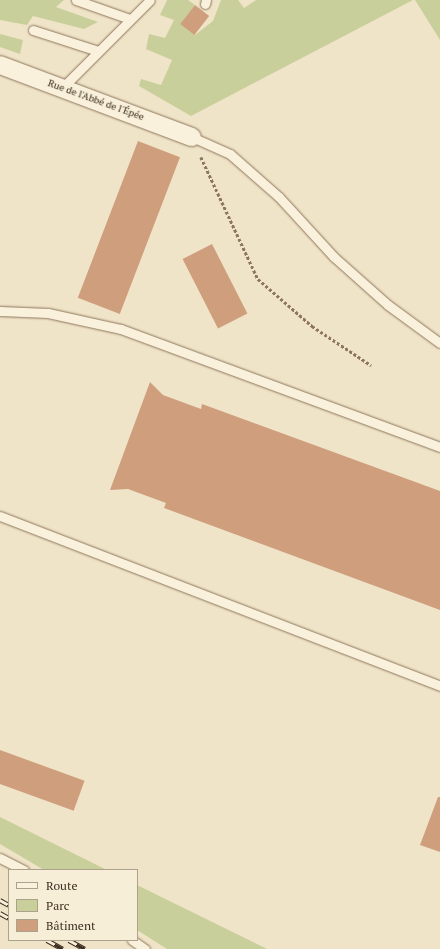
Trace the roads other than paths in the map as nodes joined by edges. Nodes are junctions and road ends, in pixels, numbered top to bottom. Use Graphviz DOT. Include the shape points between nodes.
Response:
graph roads {
  1 [pos="76,0"];
  2 [pos="150,0"];
  3 [pos="130,19"];
  4 [pos="33,30"];
  5 [pos="98,51"];
  6 [pos="0,65"];
  7 [pos="62,88"];
  8 [pos="192,137"];
  9 [pos="0,312"];
  10 [pos="440,343"];
  11 [pos="440,447"];
  12 [pos="0,516"];
  13 [pos="440,686"];
  14 [pos="0,858"];
  15 [pos="22,869"];
  16 [pos="133,941"];
  17 [pos="145,949"];
  1 -- 3 [label="lane"];
  2 -- 3 [label="lane"];
  3 -- 5 [label="lane"];
  4 -- 5 [label="lane"];
  5 -- 7 [label="lane"];
  6 -- 7 [label="street, Rue de l'Abbé de l'Épée"];
  7 -- 8 [label="street, Rue de l'Abbé de l'Épée"];
  8 -- 10 [label="lane" via="230,154 279,197 340,262 388,305"];
  9 -- 11 [label="lane" via="48,313 121,329"];
  12 -- 13 [label="lane"];
  14 -- 15 [label="lane"];
  16 -- 17 [label="lane"];
}
